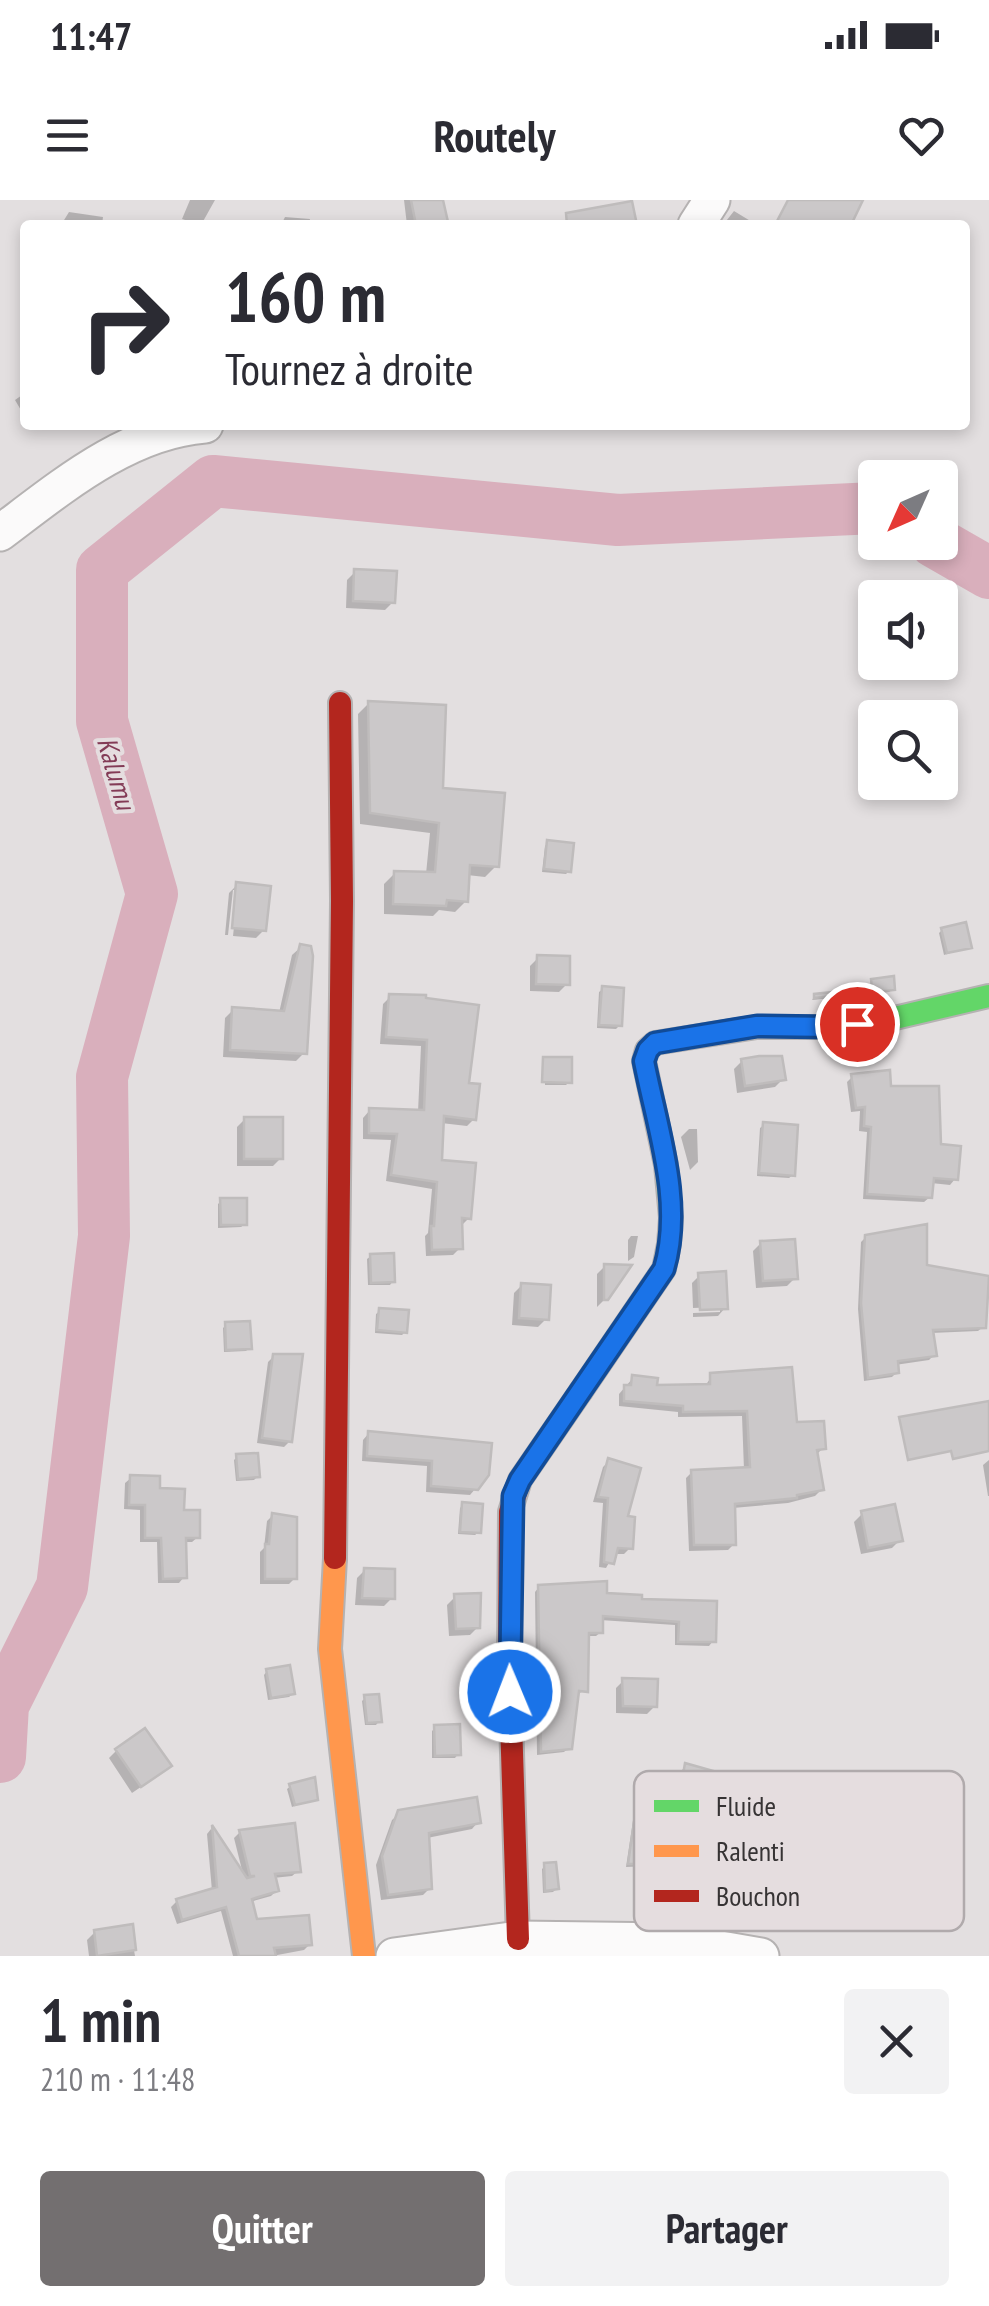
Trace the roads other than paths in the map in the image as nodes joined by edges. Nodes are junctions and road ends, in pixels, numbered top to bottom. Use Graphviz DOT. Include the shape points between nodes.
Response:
graph roads {
  1 [pos="184,430"];
  2 [pos="0,534"];
  3 [pos="340,703"];
  4 [pos="989,996"];
  5 [pos="518,1939"];
  6 [pos="364,1956"];
  7 [pos="394,1956"];
  8 [pos="761,1956"];
  1 -- 2 [label="street" via="114,455"];
  3 -- 6 [label="street" via="338,1513 330,1649"];
  4 -- 5 [label="street" via="900,1018 831,1027 757,1026 655,1043 648,1050 644,1061 673,1207 664,1269 520,1480 510,1512"];
  5 -- 7 [label="street"];
  5 -- 8 [label="street" via="674,1942"];
}
